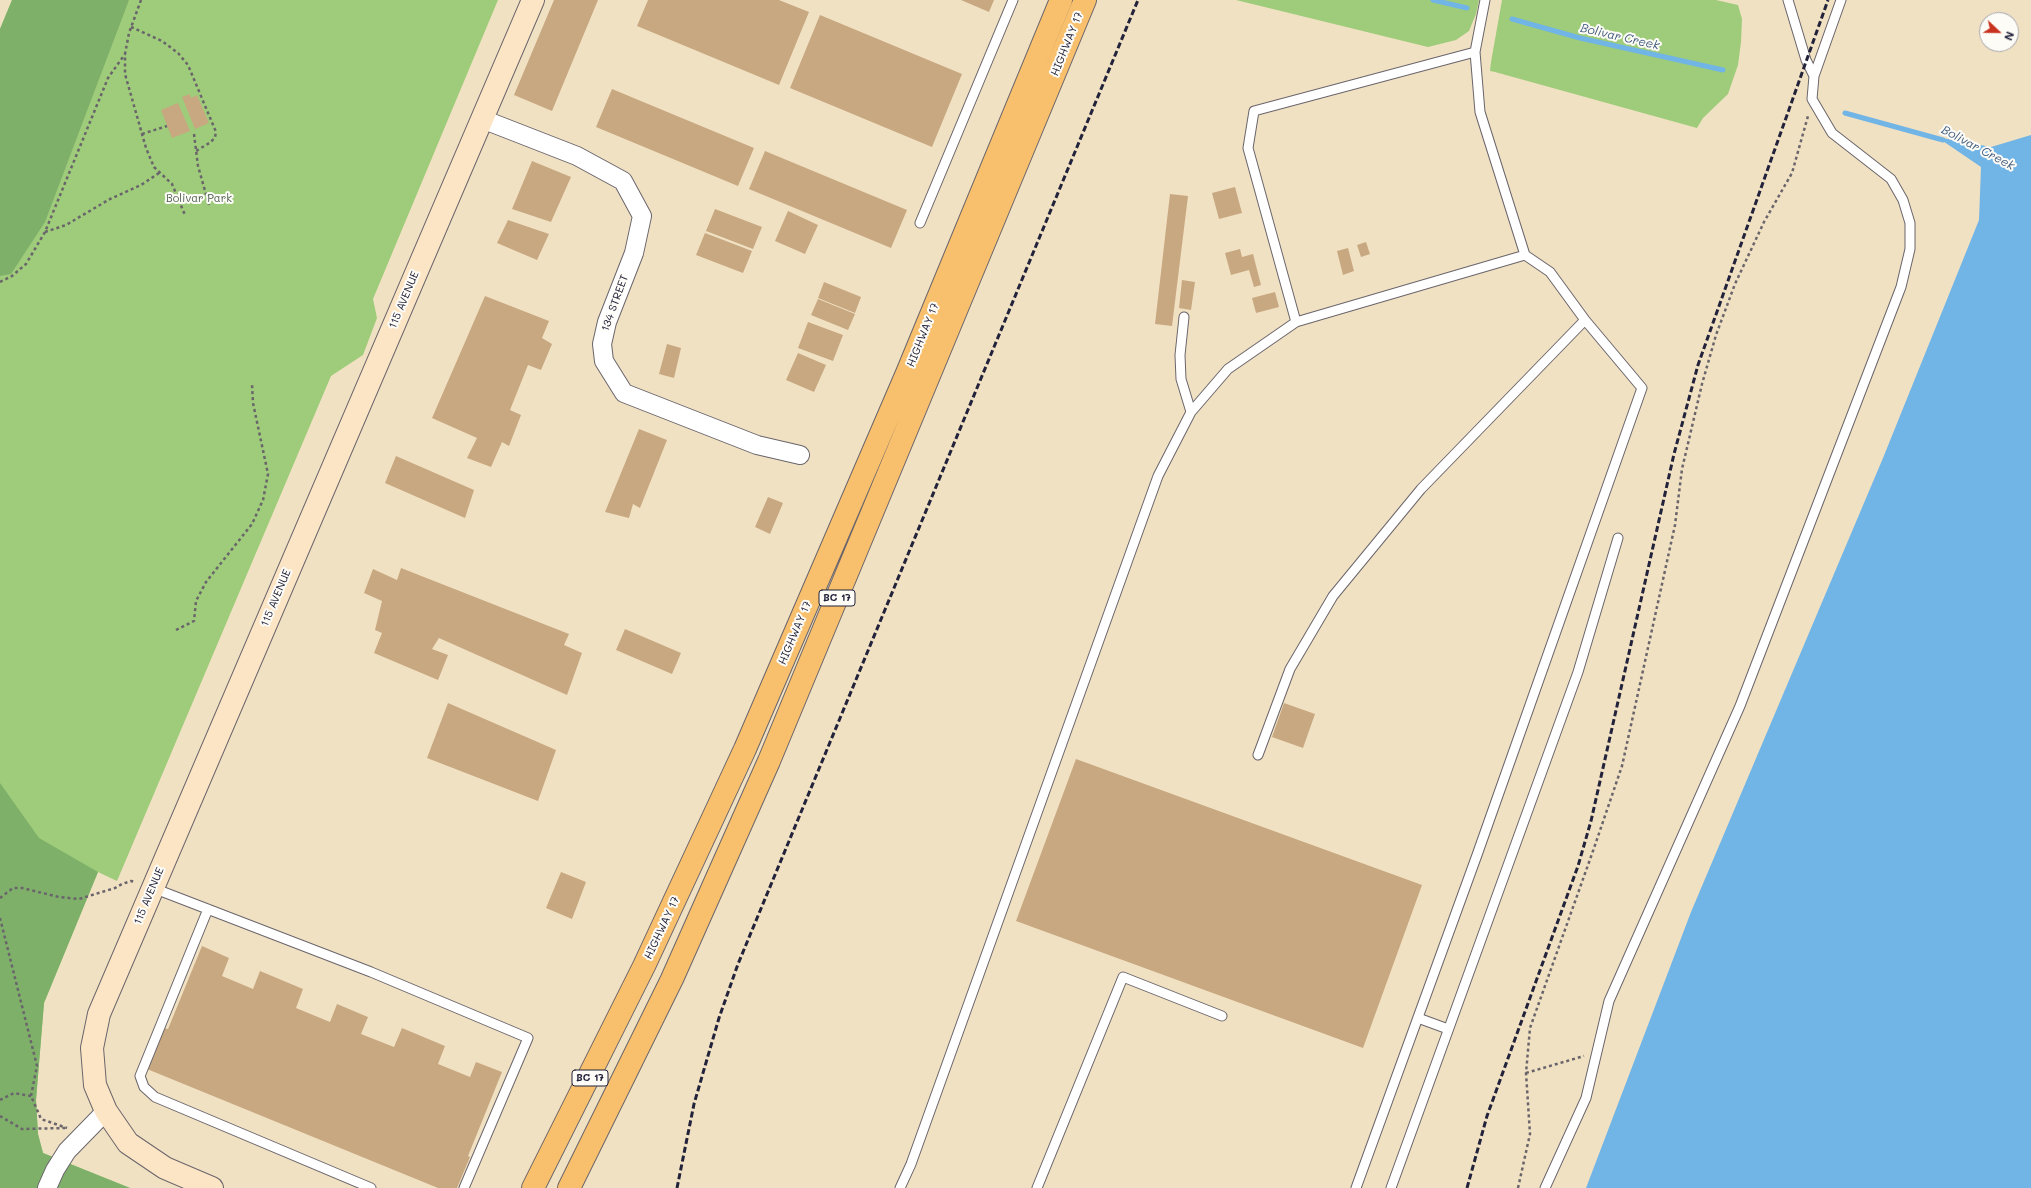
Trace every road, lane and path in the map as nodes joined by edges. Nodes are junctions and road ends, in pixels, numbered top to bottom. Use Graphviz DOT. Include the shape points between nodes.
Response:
graph roads {
  1 [pos="141,0"];
  2 [pos="533,0"];
  3 [pos="1013,0"];
  4 [pos="1061,0"];
  5 [pos="1085,0"];
  6 [pos="1485,0"];
  7 [pos="1788,0"];
  8 [pos="1841,0"];
  9 [pos="131,27"];
  10 [pos="1475,52"];
  11 [pos="125,54"];
  12 [pos="1814,76"];
  13 [pos="1812,99"];
  14 [pos="482,119"];
  15 [pos="167,126"];
  16 [pos="142,134"];
  17 [pos="194,134"];
  18 [pos="196,151"];
  19 [pos="159,173"];
  20 [pos="209,205"];
  21 [pos="185,215"];
  22 [pos="920,224"];
  23 [pos="45,232"];
  24 [pos="1525,254"];
  25 [pos="0,282"];
  26 [pos="1184,317"];
  27 [pos="1585,320"];
  28 [pos="1296,322"];
  29 [pos="252,384"];
  30 [pos="1191,412"];
  31 [pos="800,456"];
  32 [pos="1618,538"];
  33 [pos="176,630"];
  34 [pos="1258,755"];
  35 [pos="153,888"];
  36 [pos="0,898"];
  37 [pos="208,909"];
  38 [pos="0,918"];
  39 [pos="1222,1016"];
  40 [pos="1418,1018"];
  41 [pos="1448,1029"];
  42 [pos="1596,1052"];
  43 [pos="1526,1074"];
  44 [pos="31,1096"];
  45 [pos="0,1100"];
  46 [pos="106,1111"];
  47 [pos="0,1116"];
  48 [pos="47,1188"];
  49 [pos="212,1188"];
  50 [pos="371,1188"];
  51 [pos="464,1188"];
  52 [pos="533,1188"];
  53 [pos="570,1188"];
  54 [pos="900,1188"];
  55 [pos="1037,1188"];
  56 [pos="1356,1188"];
  57 [pos="1391,1188"];
  58 [pos="1518,1188"];
  59 [pos="1545,1188"];
  1 -- 9 [label="path"];
  2 -- 14 [label="street, 115 AVENUE"];
  3 -- 22 [label="lane"];
  4 -- 52 [label="highway, HIGHWAY 17 / BC 17" via="907,374 745,749 641,973"];
  5 -- 53 [label="highway, HIGHWAY 17 / BC 17" via="760,782 672,979"];
  6 -- 10 [label="lane"];
  7 -- 12 [label="lane" via="1806,60"];
  8 -- 12 [label="lane"];
  9 -- 11 [label="path"];
  9 -- 18 [label="path" via="162,41 178,53 188,65 216,132 211,142"];
  10 -- 24 [label="lane" via="1480,112"];
  10 -- 28 [label="lane" via="1254,111 1248,148"];
  11 -- 16 [label="path" via="125,74"];
  11 -- 23 [label="path" via="108,78"];
  12 -- 13 [label="lane"];
  13 -- 42 [label="lane" via="1832,133 1891,179 1904,200 1910,223 1910,249 1900,287 1740,706 1609,1001"];
  13 -- 43 [label="path" via="1792,173 1764,222 1735,284 1714,342 1682,469 1675,525 1622,766 1530,1028"];
  14 -- 31 [label="street, 134 STREET" via="577,156 623,181 642,216 634,253 607,322 602,344 604,362 624,392 758,445"];
  14 -- 35 [label="street, 115 AVENUE"];
  15 -- 16 [label="path"];
  16 -- 19 [label="path" via="151,161"];
  17 -- 18 [label="path"];
  18 -- 20 [label="path"];
  19 -- 21 [label="path" via="172,184"];
  19 -- 23 [label="path" via="141,185 110,198 66,225"];
  23 -- 25 [label="path" via="26,264"];
  24 -- 27 [label="lane" via="1550,272"];
  24 -- 28 [label="lane"];
  26 -- 30 [label="lane" via="1180,355 1181,379"];
  27 -- 34 [label="lane" via="1421,490 1333,596 1290,669"];
  27 -- 40 [label="lane" via="1642,388"];
  28 -- 30 [label="lane" via="1228,369"];
  29 -- 33 [label="path" via="253,403 268,474 263,500 252,524 206,582 196,601 194,621"];
  30 -- 54 [label="lane" via="1158,476 911,1164"];
  32 -- 41 [label="lane" via="1578,672"];
  35 -- 36 [label="path" via="131,881 79,899 13,888"];
  35 -- 37 [label="lane"];
  35 -- 46 [label="street, 115 AVENUE" via="99,1014 92,1048 95,1085"];
  37 -- 50 [label="lane" via="140,1076 144,1087 155,1097"];
  37 -- 51 [label="lane" via="371,972 528,1038"];
  38 -- 44 [label="path" via="37,1066"];
  39 -- 55 [label="lane" via="1123,977"];
  40 -- 41 [label="lane"];
  40 -- 56 [label="lane"];
  41 -- 57 [label="lane"];
  42 -- 43 [label="path"];
  42 -- 59 [label="lane" via="1586,1098"];
  43 -- 58 [label="path" via="1530,1134"];
  44 -- 45 [label="path" via="14,1094"];
  44 -- 47 [label="path" via="41,1119 68,1128 22,1129"];
  46 -- 48 [label="street" via="67,1150 54,1170"];
  46 -- 49 [label="street, 115 AVENUE" via="128,1143 165,1168"];
}
